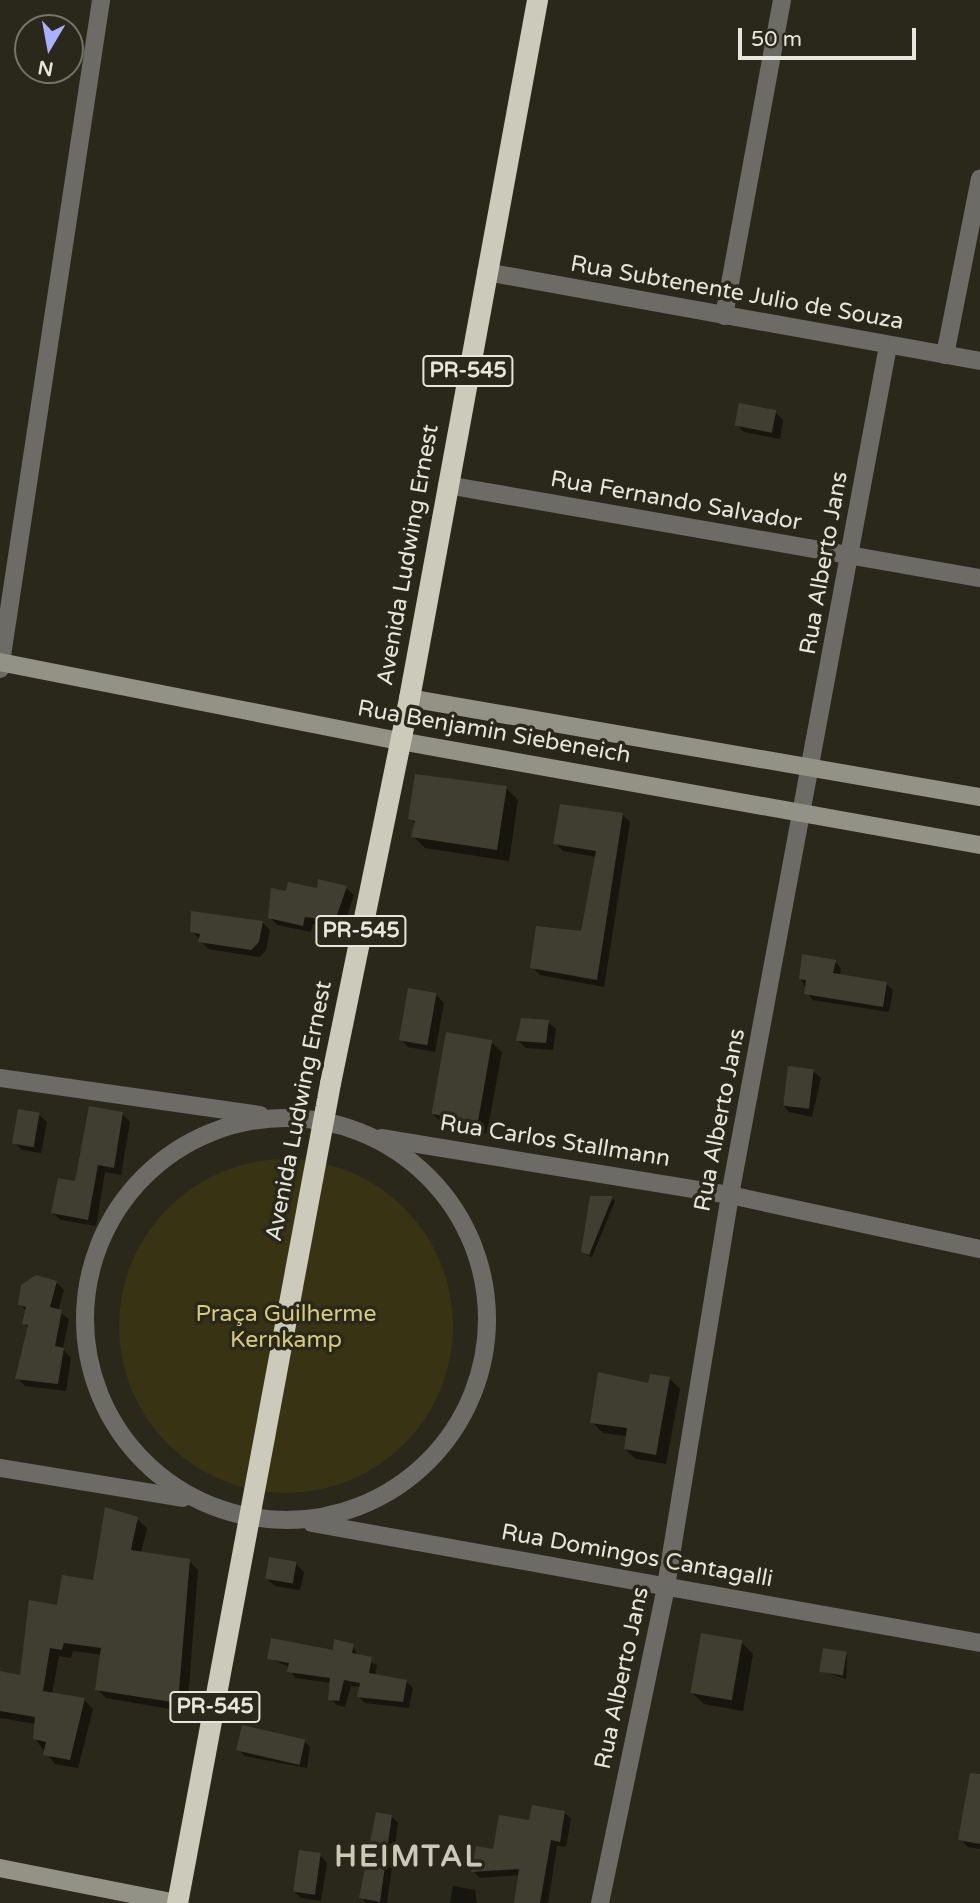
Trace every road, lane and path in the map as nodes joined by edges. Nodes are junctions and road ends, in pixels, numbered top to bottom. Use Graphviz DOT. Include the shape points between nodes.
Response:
graph roads {
  1 [pos="101,0"];
  2 [pos="537,0"];
  3 [pos="782,0"];
  4 [pos="980,178"];
  5 [pos="486,272"];
  6 [pos="723,316"];
  7 [pos="888,346"];
  8 [pos="945,355"];
  9 [pos="980,361"];
  10 [pos="447,485"];
  11 [pos="850,556"];
  12 [pos="980,578"];
  13 [pos="0,664"];
  14 [pos="409,698"];
  15 [pos="400,741"];
  16 [pos="812,771"];
  17 [pos="980,797"];
  18 [pos="804,813"];
  19 [pos="980,845"];
  20 [pos="0,1078"];
  21 [pos="284,1119"];
  22 [pos="323,1120"];
  23 [pos="368,1135"];
  24 [pos="730,1195"];
  25 [pos="980,1249"];
  26 [pos="0,1468"];
  27 [pos="194,1499"];
  28 [pos="250,1511"];
  29 [pos="284,1519"];
  30 [pos="666,1586"];
  31 [pos="980,1643"];
  32 [pos="0,1868"];
  33 [pos="177,1903"];
  34 [pos="600,1903"];
  1 -- 13 [label="street"];
  2 -- 5 [label="highway, Avenida Ludwing Ernest / PR-545"];
  3 -- 6 [label="street"];
  4 -- 8 [label="street"];
  5 -- 6 [label="street, Rua Subtenente Julio de Souza"];
  5 -- 10 [label="highway, Avenida Ludwing Ernest / PR-545"];
  6 -- 7 [label="street, Rua Subtenente Julio de Souza"];
  7 -- 8 [label="street, Rua Subtenente Julio de Souza"];
  7 -- 11 [label="street, Rua Alberto Jans"];
  8 -- 9 [label="street, Rua Subtenente Julio de Souza"];
  10 -- 11 [label="street, Rua Fernando Salvador"];
  10 -- 14 [label="highway, Avenida Ludwing Ernest / PR-545"];
  11 -- 12 [label="street, Rua Fernando Salvador"];
  11 -- 16 [label="street, Rua Alberto Jans"];
  13 -- 15 [label="street, Rua Benjamin Siebeneich"];
  14 -- 15 [label="highway, Avenida Ludwing Ernest / PR-545"];
  14 -- 16 [label="street, Rua Benjamin Siebeneich"];
  15 -- 18 [label="street, Rua Benjamin Siebeneich"];
  15 -- 22 [label="highway, Avenida Ludwing Ernest / PR-545"];
  16 -- 17 [label="street, Rua Benjamin Siebeneich"];
  16 -- 18 [label="street, Rua Alberto Jans"];
  18 -- 19 [label="street, Rua Benjamin Siebeneich"];
  18 -- 24 [label="street, Rua Alberto Jans"];
  20 -- 21 [label="street"];
  21 -- 22 [label="street"];
  21 -- 27 [label="street" via="249,1122 203,1136 151,1169 131,1189 90,1268 83,1332 100,1401 145,1465"];
  22 -- 23 [label="street"];
  22 -- 28 [label="highway, Avenida Ludwing Ernest / PR-545"];
  23 -- 24 [label="street, Rua Carlos Stallmann"];
  23 -- 29 [label="street" via="431,1179 457,1213 477,1252 488,1340 480,1379 465,1415 437,1455 402,1485 357,1509 323,1518"];
  24 -- 25 [label="street, Rua Carlos Stallmann"];
  24 -- 30 [label="street, Rua Alberto Jans"];
  26 -- 27 [label="street"];
  27 -- 28 [label="street"];
  28 -- 29 [label="street"];
  28 -- 33 [label="highway, Avenida Ludwing Ernest / PR-545"];
  29 -- 30 [label="street, Rua Domingos Cantagalli"];
  30 -- 31 [label="street, Rua Domingos Cantagalli"];
  30 -- 34 [label="street, Rua Alberto Jans"];
  32 -- 33 [label="street"];
}
